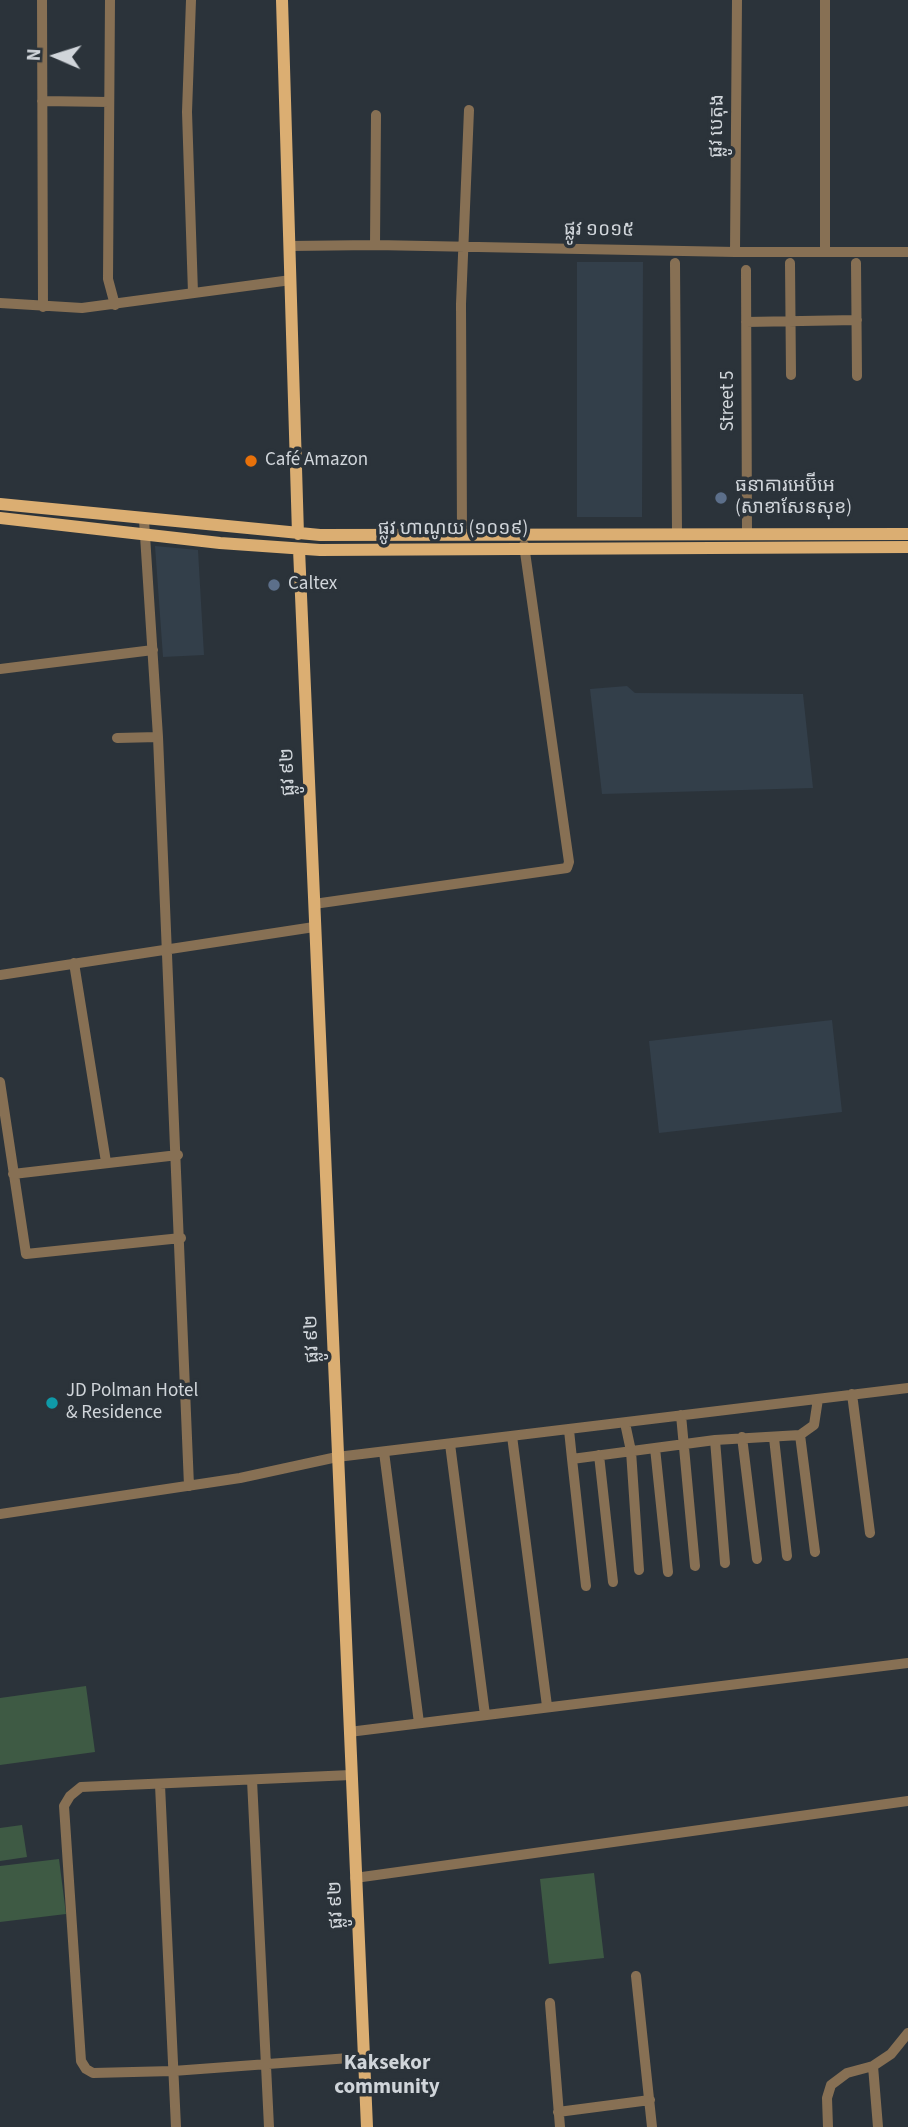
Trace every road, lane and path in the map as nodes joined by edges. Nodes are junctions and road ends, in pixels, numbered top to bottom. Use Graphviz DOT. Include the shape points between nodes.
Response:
graph roads {
  1 [pos="42,0"];
  2 [pos="110,0"];
  3 [pos="191,0"];
  4 [pos="282,0"];
  5 [pos="737,0"];
  6 [pos="825,0"];
  7 [pos="42,100"];
  8 [pos="109,102"];
  9 [pos="470,110"];
  10 [pos="376,115"];
  11 [pos="375,245"];
  12 [pos="290,246"];
  13 [pos="464,247"];
  14 [pos="908,251"];
  15 [pos="735,252"];
  16 [pos="825,252"];
  17 [pos="675,263"];
  18 [pos="790,263"];
  19 [pos="856,263"];
  20 [pos="746,270"];
  21 [pos="291,280"];
  22 [pos="193,293"];
  23 [pos="0,303"];
  24 [pos="115,305"];
  25 [pos="43,307"];
  26 [pos="857,320"];
  27 [pos="790,321"];
  28 [pos="746,322"];
  29 [pos="791,375"];
  30 [pos="858,376"];
  31 [pos="0,504"];
  32 [pos="0,518"];
  33 [pos="144,520"];
  34 [pos="677,532"];
  35 [pos="747,532"];
  36 [pos="298,534"];
  37 [pos="461,534"];
  38 [pos="524,534"];
  39 [pos="908,534"];
  40 [pos="146,535"];
  41 [pos="908,547"];
  42 [pos="524,548"];
  43 [pos="299,549"];
  44 [pos="153,650"];
  45 [pos="0,669"];
  46 [pos="158,737"];
  47 [pos="117,738"];
  48 [pos="314,904"];
  49 [pos="314,927"];
  50 [pos="166,949"];
  51 [pos="74,963"];
  52 [pos="0,975"];
  53 [pos="0,1082"];
  54 [pos="177,1155"];
  55 [pos="106,1162"];
  56 [pos="13,1174"];
  57 [pos="181,1238"];
  58 [pos="908,1388"];
  59 [pos="852,1394"];
  60 [pos="818,1399"];
  61 [pos="681,1416"];
  62 [pos="625,1423"];
  63 [pos="569,1430"];
  64 [pos="800,1435"];
  65 [pos="512,1436"];
  66 [pos="742,1437"];
  67 [pos="774,1438"];
  68 [pos="716,1440"];
  69 [pos="450,1444"];
  70 [pos="684,1444"];
  71 [pos="655,1448"];
  72 [pos="631,1451"];
  73 [pos="384,1452"];
  74 [pos="598,1455"];
  75 [pos="337,1457"];
  76 [pos="572,1459"];
  77 [pos="189,1486"];
  78 [pos="0,1514"];
  79 [pos="870,1533"];
  80 [pos="816,1552"];
  81 [pos="787,1556"];
  82 [pos="757,1559"];
  83 [pos="725,1563"];
  84 [pos="695,1566"];
  85 [pos="639,1570"];
  86 [pos="668,1572"];
  87 [pos="613,1582"];
  88 [pos="586,1587"];
  89 [pos="908,1663"];
  90 [pos="547,1706"];
  91 [pos="485,1715"];
  92 [pos="419,1723"];
  93 [pos="349,1732"];
  94 [pos="351,1775"];
  95 [pos="252,1780"];
  96 [pos="160,1785"];
  97 [pos="908,1801"];
  98 [pos="355,1878"];
  99 [pos="636,1976"];
  100 [pos="550,2003"];
  101 [pos="908,2033"];
  102 [pos="363,2057"];
  103 [pos="266,2065"];
  104 [pos="873,2066"];
  105 [pos="173,2071"];
  106 [pos="650,2101"];
  107 [pos="558,2112"];
  108 [pos="176,2127"];
  109 [pos="269,2127"];
  110 [pos="367,2127"];
  111 [pos="560,2127"];
  112 [pos="652,2127"];
  113 [pos="828,2127"];
  114 [pos="878,2127"];
  1 -- 7 [label="street"];
  2 -- 8 [label="street"];
  3 -- 22 [label="street" via="187,112"];
  4 -- 12 [label="main road"];
  5 -- 15 [label="street, ផ្លូវ បេតុង"];
  6 -- 16 [label="street"];
  7 -- 8 [label="street"];
  7 -- 25 [label="street"];
  8 -- 24 [label="street" via="108,279"];
  9 -- 13 [label="street"];
  10 -- 11 [label="street"];
  11 -- 12 [label="street, ផ្លូវ ១០១៥"];
  11 -- 13 [label="street, ផ្លូវ ១០១៥"];
  12 -- 21 [label="main road"];
  13 -- 15 [label="street, ផ្លូវ ១០១៥"];
  13 -- 37 [label="street"];
  14 -- 16 [label="street, ផ្លូវ ១០១៥"];
  15 -- 16 [label="street, ផ្លូវ ១០១៥"];
  17 -- 34 [label="street"];
  18 -- 27 [label="street"];
  19 -- 26 [label="street"];
  20 -- 28 [label="street, Street 5"];
  21 -- 22 [label="street"];
  21 -- 36 [label="main road"];
  22 -- 24 [label="street"];
  23 -- 25 [label="street"];
  24 -- 25 [label="street"];
  26 -- 27 [label="street"];
  26 -- 30 [label="street"];
  27 -- 28 [label="street"];
  27 -- 29 [label="street"];
  28 -- 35 [label="street, Street 5"];
  31 -- 33 [label="main road, ផ្លូវ ហាណូយ (១០១៩)"];
  32 -- 40 [label="main road, ផ្លូវ ហាណូយ (១០១៩)"];
  33 -- 36 [label="main road, ផ្លូវ ហាណូយ (១០១៩)"];
  33 -- 40 [label="street"];
  34 -- 35 [label="main road, ផ្លូវ ហាណូយ (១០១៩)"];
  34 -- 38 [label="main road, ផ្លូវ ហាណូយ (១០១៩)"];
  35 -- 39 [label="main road, ផ្លូវ ហាណូយ (១០១៩)"];
  36 -- 37 [label="main road, ផ្លូវ ហាណូយ (១០១៩)"];
  36 -- 43 [label="street"];
  37 -- 38 [label="main road, ផ្លូវ ហាណូយ (១០១៩)"];
  38 -- 42 [label="street"];
  40 -- 43 [label="main road, ផ្លូវ ហាណូយ (១០១៩)"];
  40 -- 44 [label="street"];
  41 -- 42 [label="main road, ផ្លូវ ហាណូយ (១០១៩)"];
  42 -- 43 [label="main road, ផ្លូវ ហាណូយ (១០១៩)"];
  42 -- 48 [label="street" via="569,862 566,868"];
  43 -- 48 [label="main road, ផ្លូវ ៩២"];
  44 -- 45 [label="street"];
  44 -- 46 [label="street"];
  46 -- 47 [label="street"];
  46 -- 50 [label="street"];
  48 -- 49 [label="main road, ផ្លូវ ៩២"];
  49 -- 50 [label="street"];
  49 -- 75 [label="main road, ផ្លូវ ៩២"];
  50 -- 51 [label="street"];
  50 -- 54 [label="street"];
  51 -- 52 [label="street"];
  51 -- 55 [label="street"];
  53 -- 56 [label="street"];
  54 -- 55 [label="street"];
  54 -- 57 [label="street"];
  55 -- 56 [label="street"];
  56 -- 57 [label="street" via="26,1254"];
  57 -- 77 [label="street"];
  58 -- 59 [label="street"];
  59 -- 60 [label="street"];
  59 -- 79 [label="street"];
  60 -- 61 [label="street"];
  60 -- 64 [label="street" via="814,1425"];
  61 -- 62 [label="street"];
  61 -- 70 [label="street"];
  62 -- 63 [label="street"];
  62 -- 72 [label="street"];
  63 -- 65 [label="street"];
  63 -- 76 [label="street"];
  64 -- 67 [label="street"];
  64 -- 80 [label="street"];
  65 -- 69 [label="street"];
  65 -- 90 [label="street"];
  66 -- 67 [label="street"];
  66 -- 68 [label="street"];
  66 -- 82 [label="street"];
  67 -- 81 [label="street"];
  68 -- 70 [label="street"];
  68 -- 83 [label="street"];
  69 -- 73 [label="street"];
  69 -- 91 [label="street"];
  70 -- 71 [label="street"];
  70 -- 84 [label="street"];
  71 -- 72 [label="street"];
  71 -- 86 [label="street"];
  72 -- 74 [label="street"];
  72 -- 85 [label="street"];
  73 -- 75 [label="street"];
  73 -- 92 [label="street"];
  74 -- 76 [label="street"];
  74 -- 87 [label="street"];
  75 -- 77 [label="street"];
  75 -- 93 [label="main road, ផ្លូវ ៩២"];
  76 -- 88 [label="street"];
  77 -- 78 [label="street"];
  89 -- 90 [label="street"];
  90 -- 91 [label="street"];
  91 -- 92 [label="street"];
  92 -- 93 [label="street"];
  93 -- 94 [label="main road, ផ្លូវ ៩២"];
  94 -- 95 [label="street"];
  94 -- 98 [label="main road, ផ្លូវ ៩២"];
  95 -- 96 [label="street"];
  95 -- 103 [label="street"];
  96 -- 105 [label="street"];
  96 -- 105 [label="street" via="81,1787 64,1806 81,2061 93,2073"];
  97 -- 98 [label="street"];
  98 -- 102 [label="main road, ផ្លូវ ៩២"];
  99 -- 106 [label="street"];
  100 -- 107 [label="street"];
  101 -- 104 [label="street" via="891,2054"];
  102 -- 103 [label="street"];
  102 -- 110 [label="main road, ផ្លូវ ៩២"];
  103 -- 105 [label="street"];
  103 -- 109 [label="street"];
  104 -- 113 [label="street" via="847,2073 831,2085"];
  104 -- 114 [label="street"];
  105 -- 108 [label="street"];
  106 -- 107 [label="street"];
  106 -- 112 [label="street"];
  107 -- 111 [label="street"];
}
